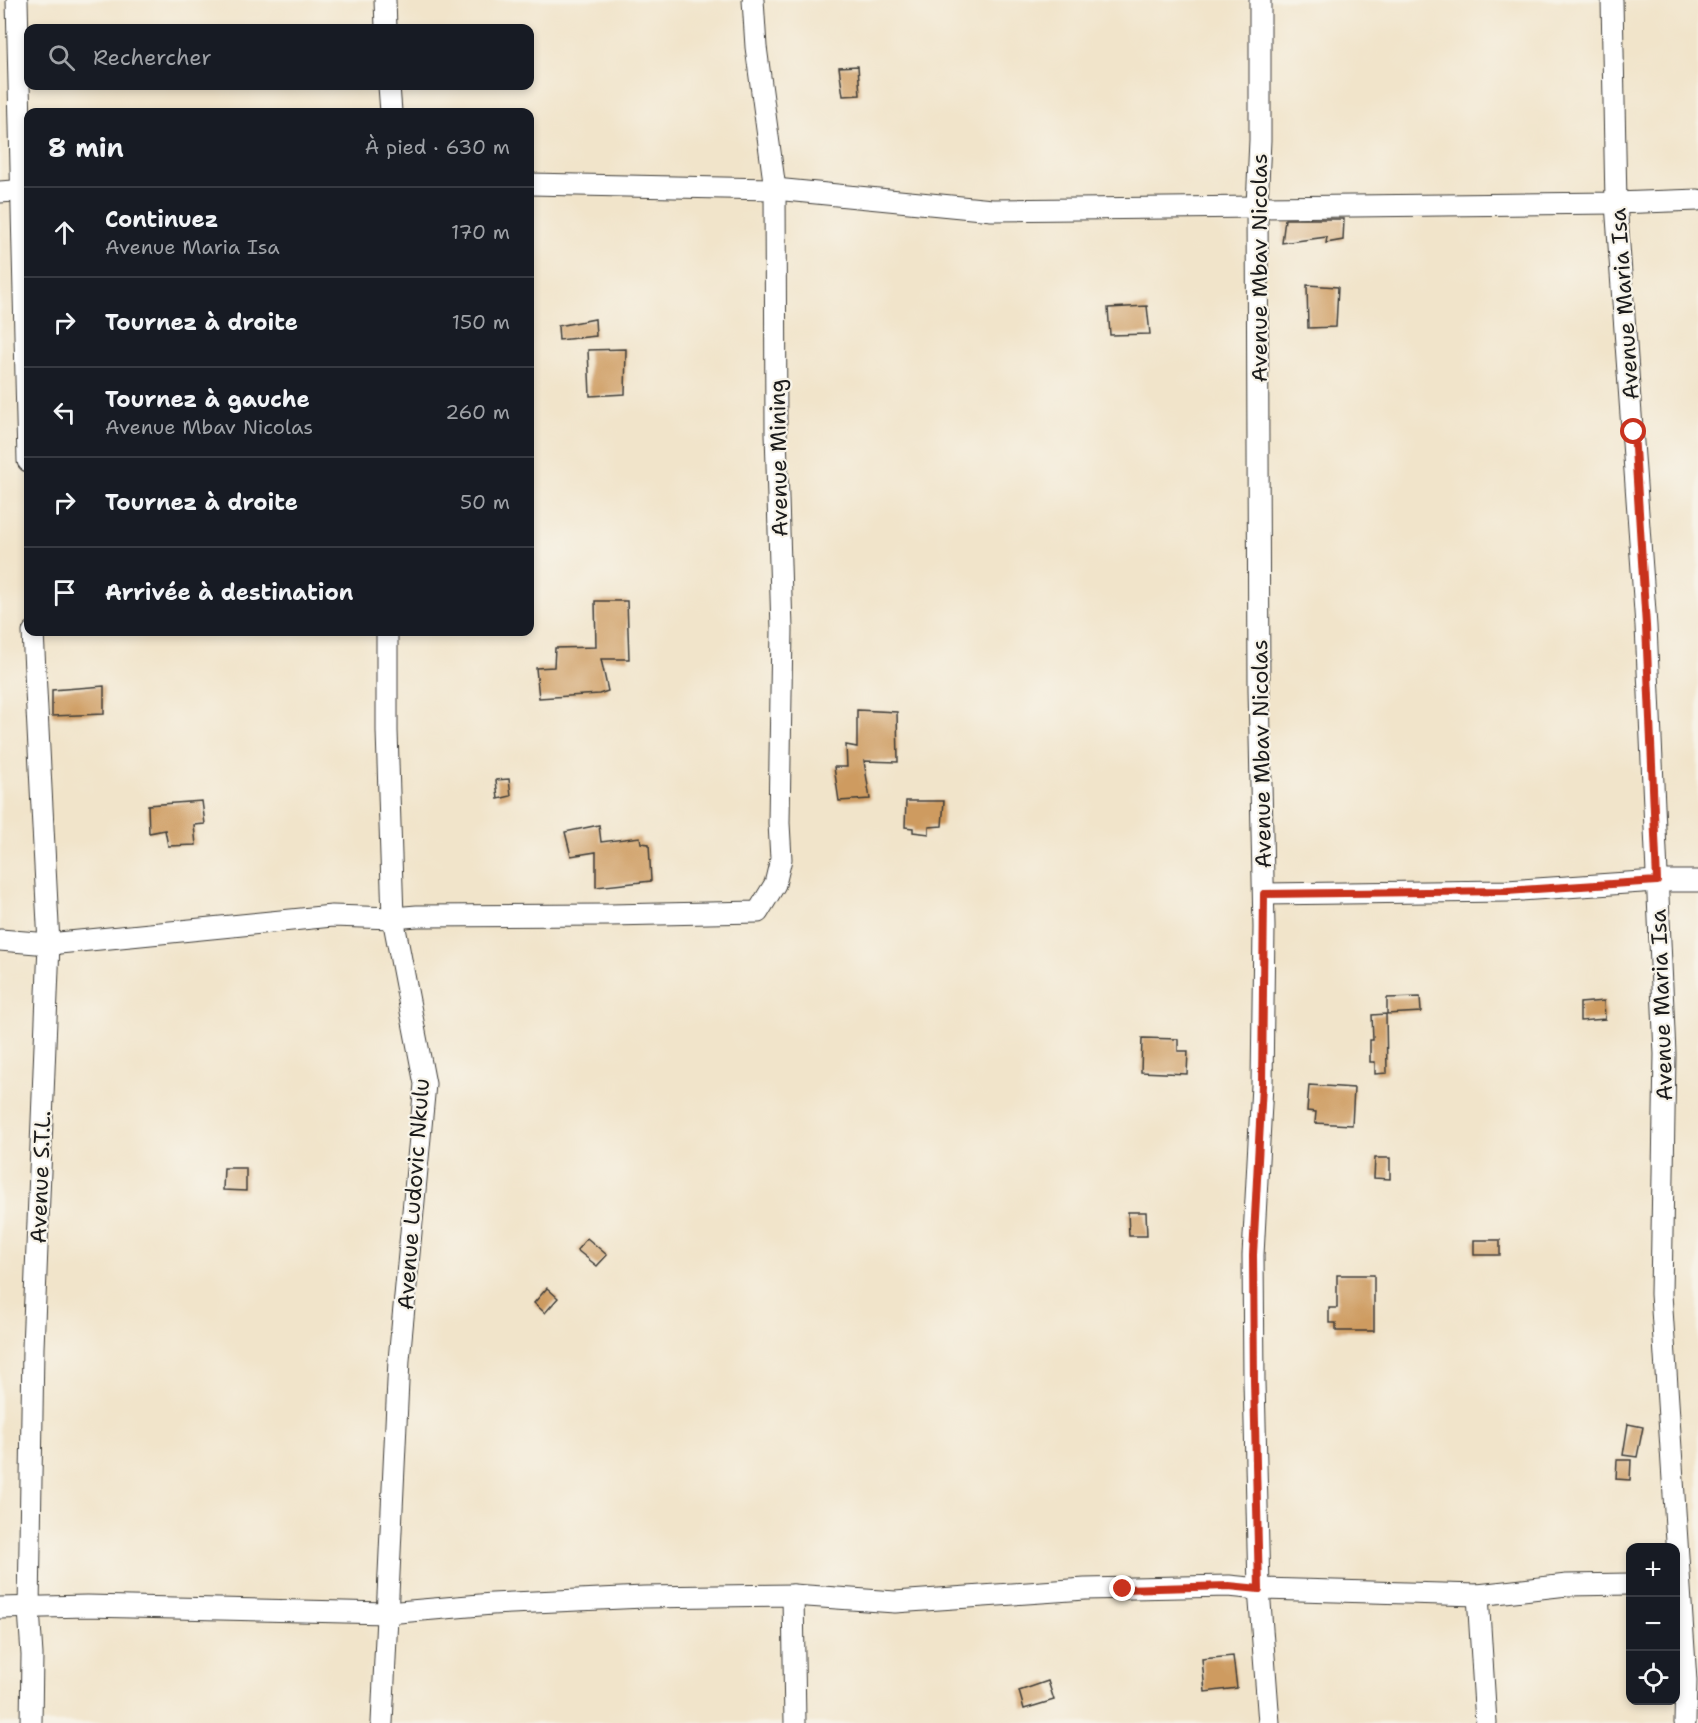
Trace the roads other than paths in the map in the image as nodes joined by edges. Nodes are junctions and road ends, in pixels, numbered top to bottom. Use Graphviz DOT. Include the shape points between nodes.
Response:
graph roads {
  1 [pos="16,0"];
  2 [pos="385,0"];
  3 [pos="753,0"];
  4 [pos="1260,0"];
  5 [pos="1612,0"];
  6 [pos="386,24"];
  7 [pos="389,90"];
  8 [pos="391,108"];
  9 [pos="24,169"];
  10 [pos="534,184"];
  11 [pos="775,189"];
  12 [pos="24,190"];
  13 [pos="0,192"];
  14 [pos="1698,200"];
  15 [pos="1616,203"];
  16 [pos="1257,207"];
  17 [pos="33,636"];
  18 [pos="387,636"];
  19 [pos="1657,881"];
  20 [pos="1698,881"];
  21 [pos="1264,894"];
  22 [pos="393,918"];
  23 [pos="0,940"];
  24 [pos="49,944"];
  25 [pos="1626,1584"];
  26 [pos="1685,1584"];
  27 [pos="1259,1589"];
  28 [pos="793,1595"];
  29 [pos="1478,1595"];
  30 [pos="0,1608"];
  31 [pos="29,1609"];
  32 [pos="387,1613"];
  33 [pos="31,1723"];
  34 [pos="382,1723"];
  35 [pos="795,1723"];
  36 [pos="1269,1723"];
  37 [pos="1485,1723"];
  38 [pos="1684,1723"];
  1 -- 9 [label="street"];
  2 -- 6 [label="street"];
  3 -- 11 [label="street, Avenue Mining"];
  4 -- 16 [label="street, Avenue Mbav Nicolas"];
  5 -- 15 [label="street, Avenue Maria Isa"];
  7 -- 8 [label="street"];
  10 -- 11 [label="street"];
  11 -- 16 [label="street" via="992,210"];
  11 -- 22 [label="street, Avenue Mining" via="782,629 781,859 775,884 758,912"];
  12 -- 13 [label="street"];
  14 -- 15 [label="street"];
  15 -- 16 [label="street"];
  15 -- 19 [label="street, Avenue Maria Isa" via="1646,626"];
  16 -- 21 [label="street, Avenue Mbav Nicolas"];
  17 -- 24 [label="street, Avenue S.T.L."];
  18 -- 22 [label="street, Avenue Ludovic Nkulu"];
  19 -- 20 [label="street"];
  19 -- 21 [label="street" via="1507,891"];
  19 -- 26 [label="street, Avenue Maria Isa" via="1665,1054 1661,1294"];
  21 -- 27 [label="street, Avenue Mbav Nicolas" via="1262,1085 1253,1255"];
  22 -- 24 [label="street" via="332,916"];
  22 -- 32 [label="street, Avenue Ludovic Nkulu" via="425,1084 399,1360"];
  23 -- 24 [label="street"];
  24 -- 31 [label="street, Avenue S.T.L." via="33,1348"];
  25 -- 29 [label="street" via="1567,1585"];
  26 -- 38 [label="street, Avenue Maria Isa"];
  27 -- 28 [label="street" via="1085,1589 895,1602"];
  27 -- 29 [label="street"];
  27 -- 36 [label="street, Avenue Mbav Nicolas"];
  28 -- 32 [label="street" via="492,1604"];
  28 -- 35 [label="street"];
  29 -- 37 [label="street"];
  30 -- 31 [label="street"];
  31 -- 32 [label="street" via="87,1606"];
  31 -- 33 [label="street, Avenue S.T.L."];
  32 -- 34 [label="street, Avenue Ludovic Nkulu"];
}
